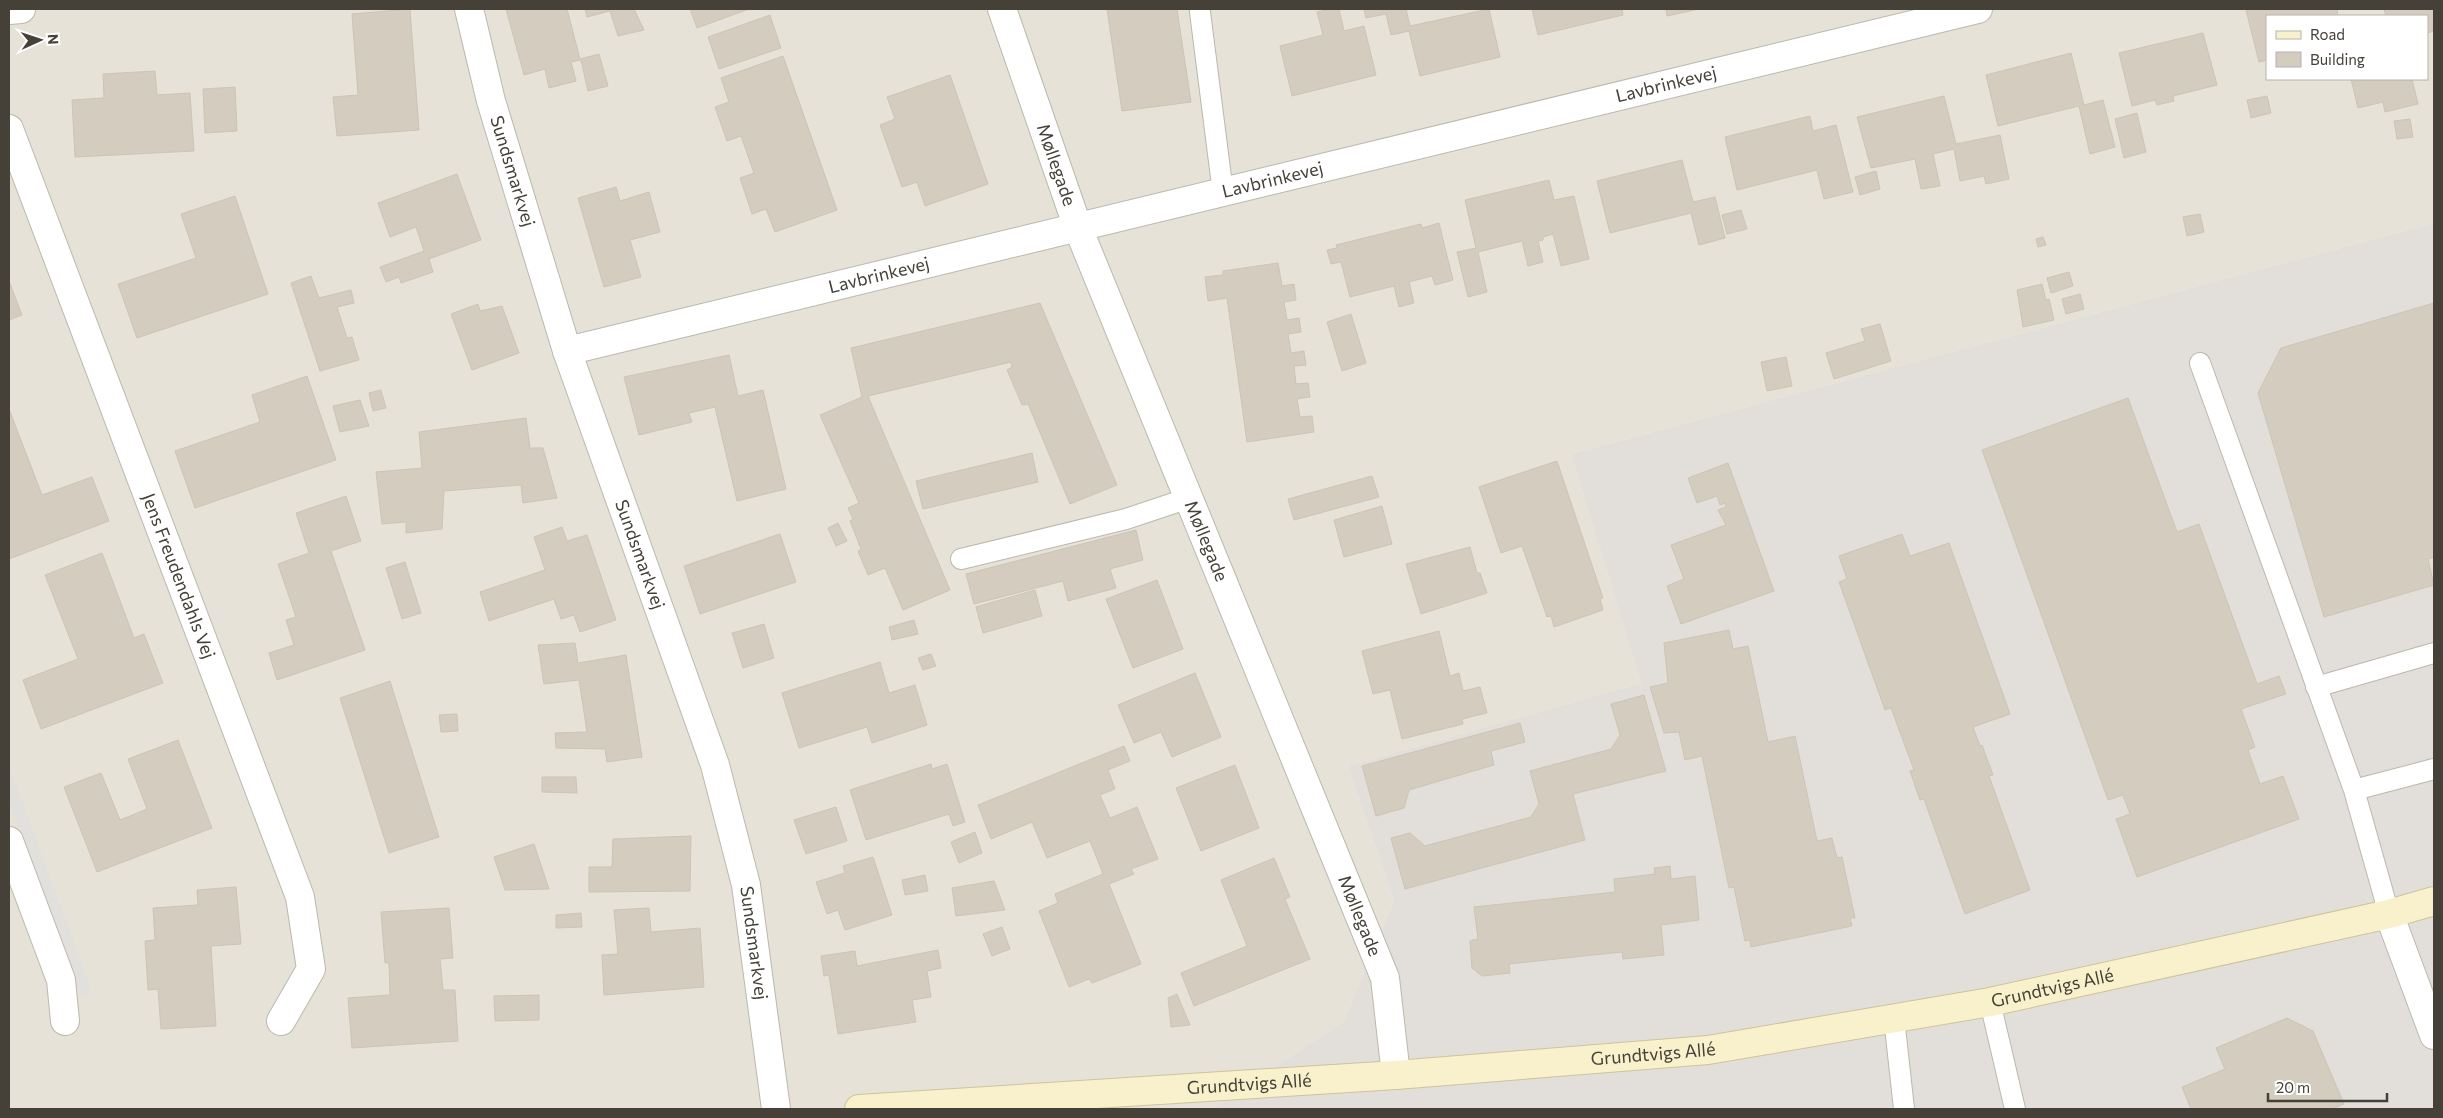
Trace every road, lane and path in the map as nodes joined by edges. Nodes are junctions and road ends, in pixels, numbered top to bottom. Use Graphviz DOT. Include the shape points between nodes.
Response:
graph roads {
  1 [pos="21,9"];
  2 [pos="469,9"];
  3 [pos="1002,9"];
  4 [pos="1978,9"];
  5 [pos="9,10"];
  6 [pos="1200,12"];
  7 [pos="9,129"];
  8 [pos="1223,193"];
  9 [pos="1078,228"];
  10 [pos="567,351"];
  11 [pos="2200,363"];
  12 [pos="1189,498"];
  13 [pos="961,559"];
  14 [pos="2434,653"];
  15 [pos="2316,687"];
  16 [pos="2434,769"];
  17 [pos="2354,790"];
  18 [pos="9,841"];
  19 [pos="2434,901"];
  20 [pos="2389,914"];
  21 [pos="1990,1002"];
  22 [pos="1894,1018"];
  23 [pos="280,1020"];
  24 [pos="65,1021"];
  25 [pos="2434,1035"];
  26 [pos="1396,1075"];
  27 [pos="776,1109"];
  28 [pos="859,1109"];
  29 [pos="1904,1109"];
  30 [pos="2015,1109"];
  1 -- 5 [label="street"];
  2 -- 10 [label="street, Sundsmarkvej" via="491,101"];
  3 -- 9 [label="street, Møllegade"];
  4 -- 8 [label="street, Lavbrinkevej"];
  6 -- 8 [label="lane"];
  7 -- 23 [label="street, Jens Freudendahls Vej" via="300,897 311,969"];
  8 -- 9 [label="street, Lavbrinkevej"];
  9 -- 10 [label="street, Lavbrinkevej"];
  9 -- 12 [label="street, Møllegade"];
  10 -- 27 [label="street, Sundsmarkvej" via="715,765 746,885"];
  11 -- 15 [label="lane"];
  12 -- 13 [label="lane" via="1126,519"];
  12 -- 26 [label="street, Møllegade" via="1385,978"];
  14 -- 15 [label="lane"];
  15 -- 17 [label="lane"];
  16 -- 17 [label="lane"];
  17 -- 20 [label="lane"];
  18 -- 24 [label="street" via="61,980"];
  19 -- 20 [label="street, Grundtvigs Allé"];
  20 -- 21 [label="street, Grundtvigs Allé"];
  20 -- 25 [label="street"];
  21 -- 22 [label="street, Grundtvigs Allé"];
  21 -- 30 [label="lane"];
  22 -- 26 [label="street, Grundtvigs Allé" via="1708,1050"];
  22 -- 29 [label="lane"];
  26 -- 28 [label="street, Grundtvigs Allé"];
}
